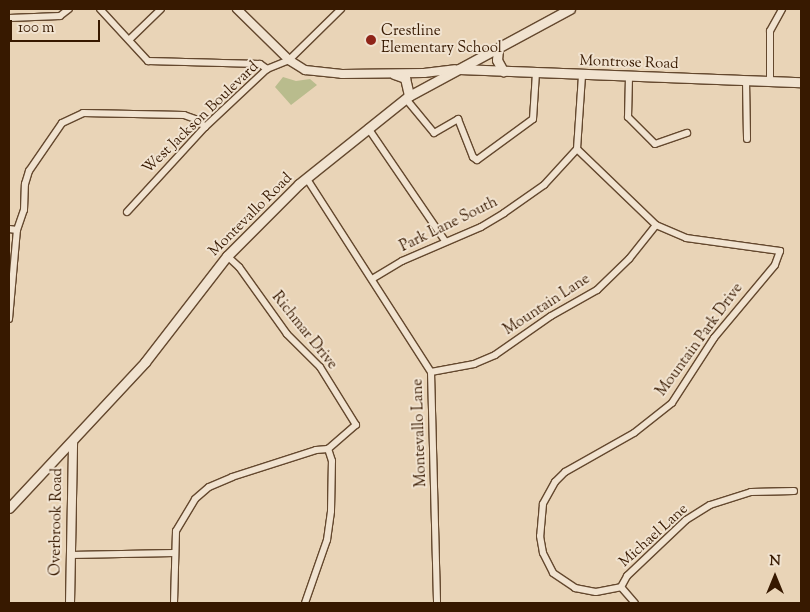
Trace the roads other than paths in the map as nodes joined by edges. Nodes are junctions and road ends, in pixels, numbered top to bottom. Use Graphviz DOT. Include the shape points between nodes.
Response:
graph roads {
  1 [pos="69,9"];
  2 [pos="100,9"];
  3 [pos="161,9"];
  4 [pos="238,9"];
  5 [pos="341,9"];
  6 [pos="570,9"];
  7 [pos="782,9"];
  8 [pos="9,18"];
  9 [pos="130,39"];
  10 [pos="498,49"];
  11 [pos="289,60"];
  12 [pos="267,69"];
  13 [pos="456,69"];
  14 [pos="503,71"];
  15 [pos="536,73"];
  16 [pos="394,74"];
  17 [pos="582,76"];
  18 [pos="629,77"];
  19 [pos="770,79"];
  20 [pos="746,80"];
  21 [pos="801,82"];
  22 [pos="408,98"];
  23 [pos="205,127"];
  24 [pos="368,128"];
  25 [pos="687,133"];
  26 [pos="747,139"];
  27 [pos="577,148"];
  28 [pos="306,180"];
  29 [pos="126,212"];
  30 [pos="656,225"];
  31 [pos="9,229"];
  32 [pos="17,230"];
  33 [pos="444,241"];
  34 [pos="227,256"];
  35 [pos="372,280"];
  36 [pos="9,319"];
  37 [pos="431,372"];
  38 [pos="73,441"];
  39 [pos="328,449"];
  40 [pos="794,491"];
  41 [pos="9,508"];
  42 [pos="174,553"];
  43 [pos="70,555"];
  44 [pos="620,587"];
  45 [pos="70,603"];
  46 [pos="174,603"];
  47 [pos="305,603"];
  48 [pos="437,603"];
  49 [pos="635,603"];
  1 -- 8 [label="street" via="60,16"];
  2 -- 9 [label="street"];
  3 -- 9 [label="street"];
  4 -- 11 [label="street"];
  5 -- 11 [label="street, West Jackson Boulevard"];
  6 -- 10 [label="main road, Montevallo Road"];
  7 -- 19 [label="street" via="770,31"];
  9 -- 12 [label="street" via="148,61 260,64"];
  10 -- 13 [label="main road, Montevallo Road"];
  10 -- 14 [label="main road" via="497,60"];
  11 -- 12 [label="street, West Jackson Boulevard"];
  11 -- 16 [label="street" via="304,70"];
  12 -- 23 [label="street, West Jackson Boulevard"];
  13 -- 14 [label="main road, Montrose Road"];
  13 -- 16 [label="street"];
  13 -- 22 [label="main road, Montevallo Road"];
  14 -- 15 [label="main road, Montrose Road"];
  15 -- 17 [label="main road, Montrose Road"];
  15 -- 22 [label="street" via="533,119 477,160 472,157 458,119 434,133"];
  16 -- 22 [label="main road" via="405,78"];
  17 -- 18 [label="main road, Montrose Road"];
  17 -- 27 [label="street"];
  18 -- 20 [label="main road, Montrose Road"];
  18 -- 25 [label="street" via="628,117 655,144"];
  19 -- 20 [label="main road, Montrose Road"];
  19 -- 21 [label="main road, Montrose Road"];
  20 -- 26 [label="street"];
  22 -- 24 [label="main road, Montevallo Road"];
  23 -- 29 [label="street, West Jackson Boulevard"];
  23 -- 32 [label="street" via="198,120 184,115 83,113 70,118 52,136 29,171 24,210"];
  24 -- 28 [label="main road, Montevallo Road"];
  24 -- 33 [label="street"];
  27 -- 30 [label="street, Mountain Park Drive"];
  27 -- 33 [label="street, Park Lane South" via="544,184 504,213 481,227"];
  28 -- 34 [label="main road, Montevallo Road"];
  28 -- 35 [label="street, Montevallo Lane"];
  30 -- 37 [label="street, Mountain Lane" via="597,290 551,316 495,355 474,364"];
  30 -- 44 [label="street, Mountain Park Drive" via="686,238 780,251 775,265 714,338 672,404 634,433 565,472 555,482 543,504 540,536 543,553 553,573 574,588 596,592"];
  31 -- 32 [label="street"];
  32 -- 36 [label="street"];
  33 -- 35 [label="street, Park Lane South"];
  34 -- 38 [label="main road, Montevallo Road" via="145,362"];
  34 -- 39 [label="street, Richmar Drive" via="239,267 287,334 320,367 356,426"];
  35 -- 37 [label="street, Montevallo Lane"];
  37 -- 48 [label="street, Montevallo Lane"];
  38 -- 41 [label="main road, Montevallo Road"];
  38 -- 43 [label="street, Overbrook Road"];
  39 -- 42 [label="street" via="316,450 209,487 186,512 176,532"];
  39 -- 47 [label="street" via="332,461 332,503 327,540"];
  40 -- 44 [label="street, Michael Lane" via="750,492 710,505 686,520 627,576"];
  42 -- 43 [label="street"];
  42 -- 46 [label="street"];
  43 -- 45 [label="street, Overbrook Road"];
  44 -- 49 [label="street"];
}
